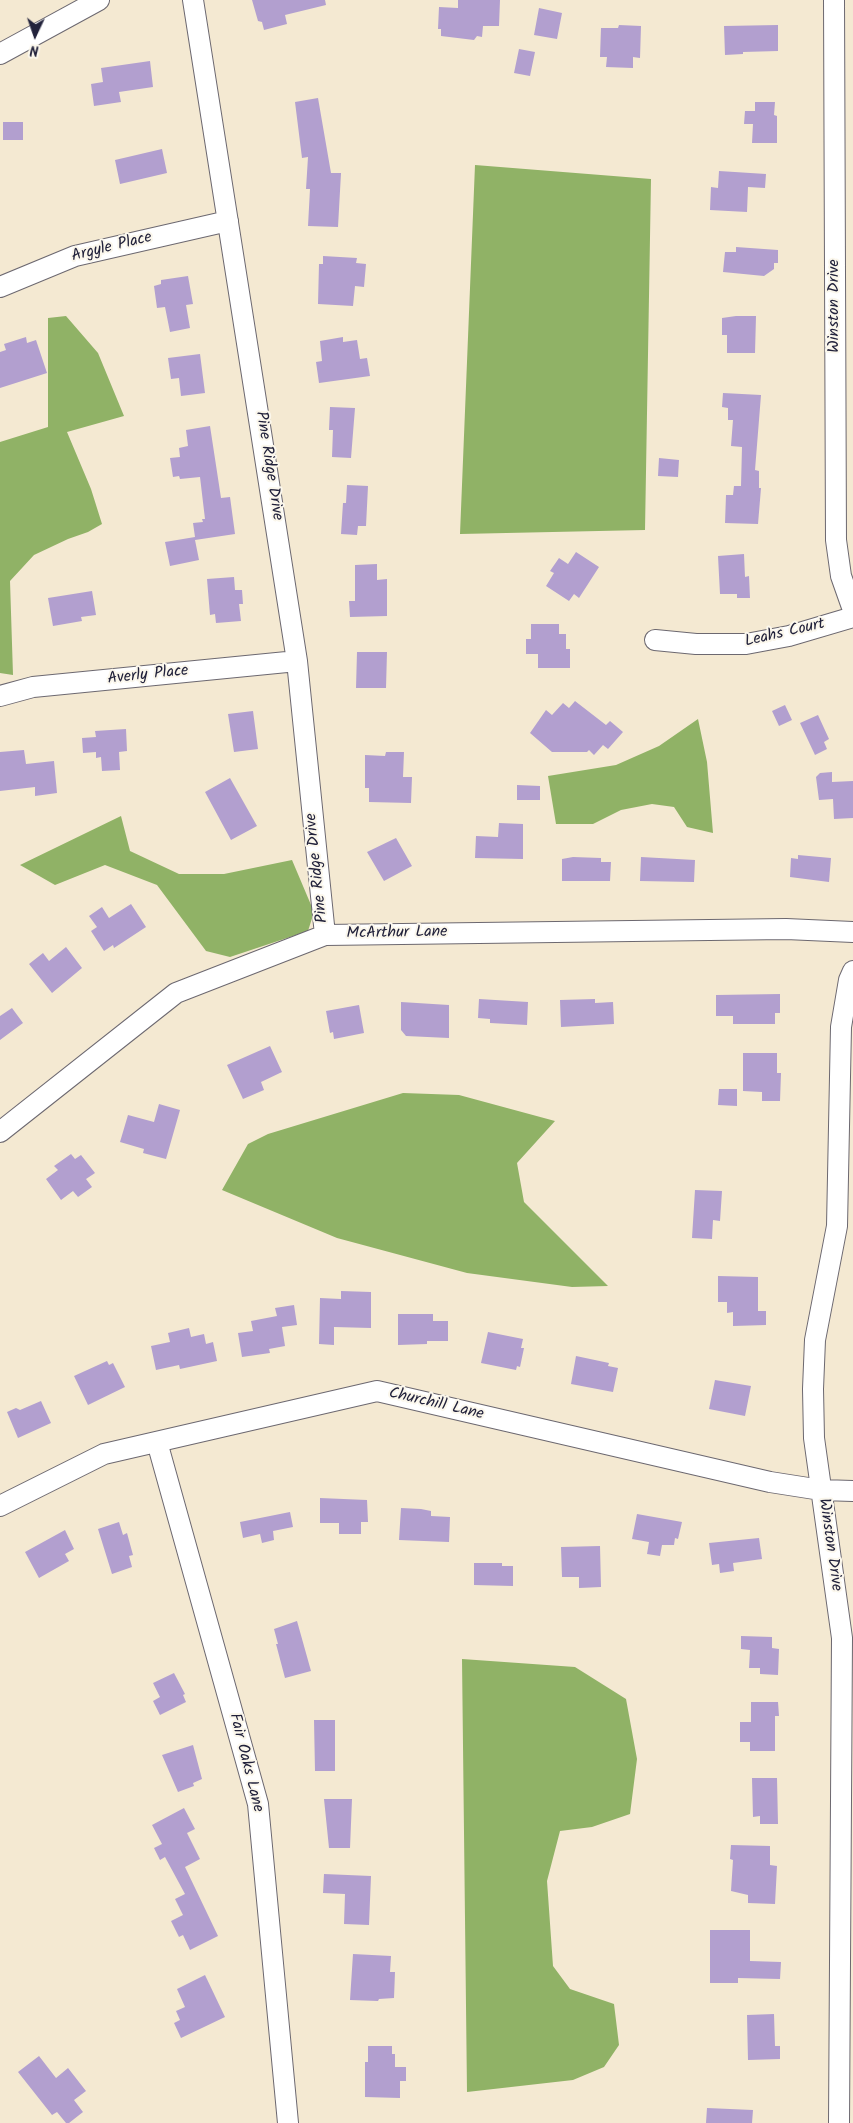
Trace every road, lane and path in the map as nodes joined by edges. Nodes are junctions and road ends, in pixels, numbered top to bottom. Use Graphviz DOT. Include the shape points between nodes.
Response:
graph roads {
  1 [pos="99,0"];
  2 [pos="193,0"];
  3 [pos="834,0"];
  4 [pos="0,54"];
  5 [pos="228,221"];
  6 [pos="0,287"];
  7 [pos="853,610"];
  8 [pos="853,617"];
  9 [pos="655,640"];
  10 [pos="298,661"];
  11 [pos="0,696"];
  12 [pos="853,932"];
  13 [pos="325,935"];
  14 [pos="853,971"];
  15 [pos="0,1132"];
  16 [pos="157,1442"];
  17 [pos="821,1490"];
  18 [pos="853,1491"];
  19 [pos="0,1506"];
  20 [pos="847,2046"];
  21 [pos="288,2123"];
  22 [pos="839,2123"];
  1 -- 4 [label="street"];
  2 -- 5 [label="street, Pine Ridge Drive"];
  3 -- 7 [label="street, Winston Drive" via="836,540 841,576"];
  5 -- 6 [label="street, Argyle Place" via="75,256"];
  5 -- 10 [label="street, Pine Ridge Drive"];
  8 -- 9 [label="street, Leahs Court" via="790,636 746,644"];
  10 -- 11 [label="street, Averly Place" via="33,687"];
  10 -- 13 [label="street, Pine Ridge Drive"];
  12 -- 13 [label="street, McArthur Lane" via="786,929"];
  13 -- 15 [label="street, McArthur Lane" via="176,993"];
  14 -- 17 [label="street, Winston Drive" via="841,1028 837,1226 815,1340 814,1438"];
  16 -- 17 [label="street, Churchill Lane" via="377,1391 702,1467"];
  16 -- 19 [label="street, Churchill Lane" via="104,1454"];
  16 -- 21 [label="street, Fair Oaks Lane" via="258,1804"];
  17 -- 18 [label="street, Churchill Lane"];
  17 -- 20 [label="street, Winston Drive" via="842,1638"];
  20 -- 22 [label="street, Winston Drive"];
}
